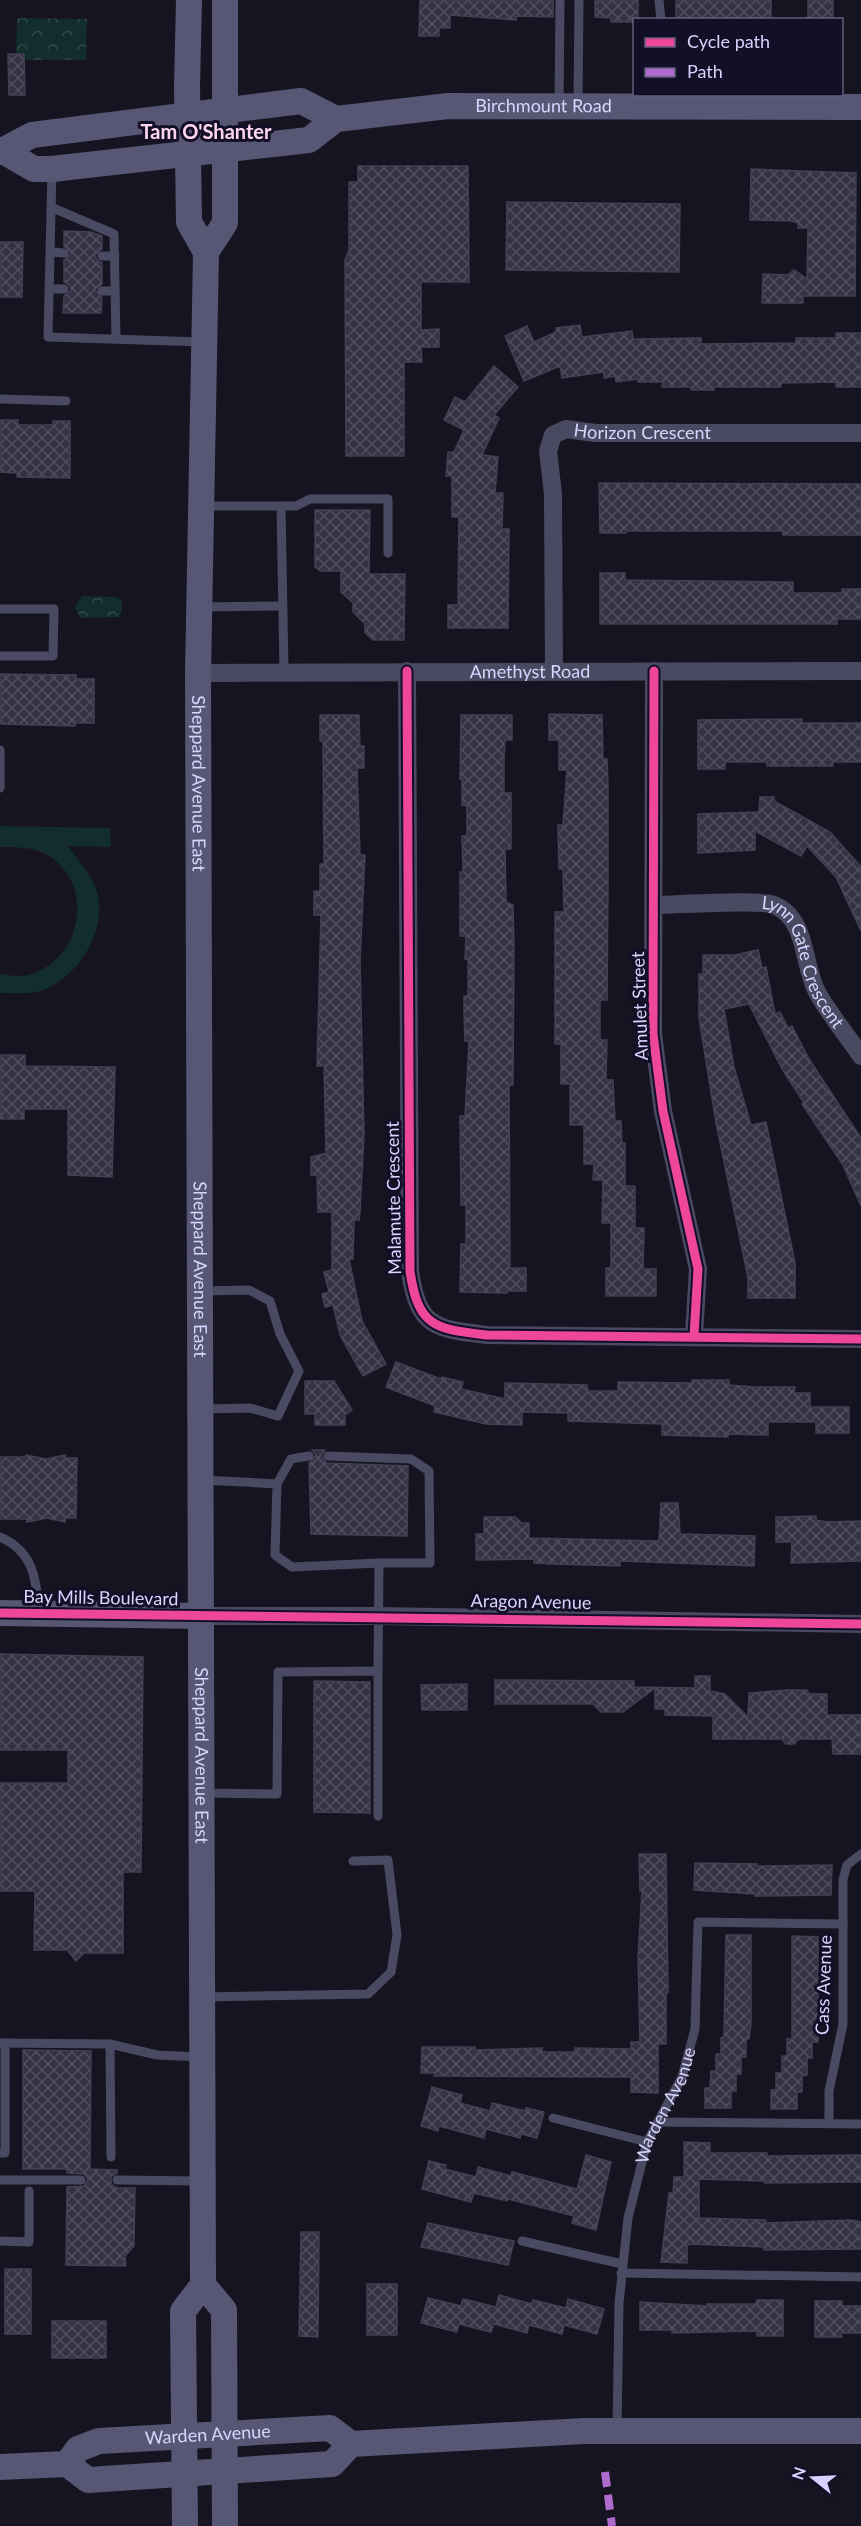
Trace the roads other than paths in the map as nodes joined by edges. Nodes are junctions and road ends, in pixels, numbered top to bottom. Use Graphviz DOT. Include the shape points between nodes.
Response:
graph roads {
  1 [pos="189,0"];
  2 [pos="225,0"];
  3 [pos="560,0"];
  4 [pos="579,0"];
  5 [pos="659,0"];
  6 [pos="661,18"];
  7 [pos="664,100"];
  8 [pos="568,105"];
  9 [pos="861,107"];
  10 [pos="225,111"];
  11 [pos="187,118"];
  12 [pos="336,119"];
  13 [pos="224,148"];
  14 [pos="1,152"];
  15 [pos="189,154"];
  16 [pos="52,169"];
  17 [pos="53,208"];
  18 [pos="51,252"];
  19 [pos="206,252"];
  20 [pos="64,253"];
  21 [pos="102,256"];
  22 [pos="115,256"];
  23 [pos="50,289"];
  24 [pos="64,290"];
  25 [pos="102,291"];
  26 [pos="115,291"];
  27 [pos="116,339"];
  28 [pos="203,342"];
  29 [pos="0,399"];
  30 [pos="66,401"];
  31 [pos="861,433"];
  32 [pos="200,506"];
  33 [pos="281,506"];
  34 [pos="388,553"];
  35 [pos="282,606"];
  36 [pos="198,607"];
  37 [pos="0,609"];
  38 [pos="0,656"];
  39 [pos="284,670"];
  40 [pos="554,670"];
  41 [pos="407,671"];
  42 [pos="654,671"];
  43 [pos="861,671"];
  44 [pos="198,673"];
  45 [pos="0,750"];
  46 [pos="0,788"];
  47 [pos="655,905"];
  48 [pos="861,1056"];
  49 [pos="200,1291"];
  50 [pos="694,1336"];
  51 [pos="861,1339"];
  52 [pos="200,1410"];
  53 [pos="309,1456"];
  54 [pos="328,1456"];
  55 [pos="200,1480"];
  56 [pos="277,1484"];
  57 [pos="0,1537"];
  58 [pos="379,1563"];
  59 [pos="39,1612"];
  60 [pos="0,1613"];
  61 [pos="201,1616"];
  62 [pos="378,1616"];
  63 [pos="861,1624"];
  64 [pos="378,1671"];
  65 [pos="201,1794"];
  66 [pos="378,1816"];
  67 [pos="861,1854"];
  68 [pos="353,1861"];
  69 [pos="843,1924"];
  70 [pos="202,1997"];
  71 [pos="3,2043"];
  72 [pos="110,2044"];
  73 [pos="202,2057"];
  74 [pos="553,2118"];
  75 [pos="658,2122"];
  76 [pos="829,2123"];
  77 [pos="861,2124"];
  78 [pos="647,2142"];
  79 [pos="0,2153"];
  80 [pos="111,2157"];
  81 [pos="0,2180"];
  82 [pos="81,2180"];
  83 [pos="117,2180"];
  84 [pos="203,2181"];
  85 [pos="29,2191"];
  86 [pos="0,2241"];
  87 [pos="522,2241"];
  88 [pos="621,2268"];
  89 [pos="861,2277"];
  90 [pos="203,2285"];
  91 [pos="617,2431"];
  92 [pos="861,2431"];
  93 [pos="223,2435"];
  94 [pos="183,2438"];
  95 [pos="351,2445"];
  96 [pos="67,2464"];
  97 [pos="0,2467"];
  98 [pos="225,2470"];
  99 [pos="186,2475"];
  100 [pos="185,2526"];
  101 [pos="225,2526"];
  1 -- 11 [label="main road"];
  2 -- 10 [label="main road"];
  3 -- 8 [label="lane"];
  4 -- 8 [label="lane"];
  5 -- 6 [label="lane"];
  7 -- 8 [label="main road, Birchmount Road"];
  7 -- 9 [label="main road, Birchmount Road"];
  8 -- 12 [label="main road, Birchmount Road" via="448,106"];
  10 -- 11 [label="main road"];
  10 -- 12 [label="main road" via="301,101"];
  10 -- 13 [label="main road"];
  11 -- 14 [label="main road" via="32,135"];
  11 -- 15 [label="main road"];
  12 -- 13 [label="main road" via="309,140"];
  13 -- 15 [label="main road"];
  13 -- 19 [label="main road" via="225,223"];
  14 -- 16 [label="main road" via="34,169"];
  15 -- 16 [label="main road"];
  15 -- 19 [label="main road" via="189,222"];
  16 -- 17 [label="lane"];
  17 -- 18 [label="lane"];
  17 -- 22 [label="lane" via="114,234"];
  18 -- 20 [label="lane"];
  18 -- 23 [label="lane"];
  19 -- 28 [label="main road, Sheppard Avenue East"];
  21 -- 22 [label="lane"];
  22 -- 26 [label="lane"];
  23 -- 24 [label="lane"];
  23 -- 27 [label="lane" via="48,337"];
  25 -- 26 [label="lane"];
  26 -- 27 [label="lane"];
  27 -- 28 [label="lane"];
  28 -- 32 [label="main road, Sheppard Avenue East"];
  29 -- 30 [label="lane"];
  31 -- 40 [label="street, Horizon Crescent" via="594,433 566,429 553,435 548,451 553,494"];
  32 -- 33 [label="lane"];
  32 -- 36 [label="main road, Sheppard Avenue East"];
  33 -- 34 [label="lane" via="296,506 310,499 388,499"];
  33 -- 35 [label="lane"];
  35 -- 36 [label="lane"];
  35 -- 39 [label="lane"];
  36 -- 44 [label="main road, Sheppard Avenue East"];
  37 -- 38 [label="lane" via="54,609 52,656"];
  39 -- 41 [label="street, Amethyst Road"];
  39 -- 44 [label="street, Amethyst Road"];
  40 -- 41 [label="street, Amethyst Road"];
  40 -- 42 [label="street, Amethyst Road"];
  41 -- 50 [label="street, Malamute Crescent" via="413,1294 423,1315 444,1330 487,1335"];
  42 -- 43 [label="street, Amethyst Road"];
  42 -- 47 [label="street, Amulet Street"];
  44 -- 49 [label="main road, Sheppard Avenue East"];
  45 -- 46 [label="lane"];
  47 -- 48 [label="street, Lynn Gate Crescent" via="772,904 789,914 798,928 806,967 817,992"];
  47 -- 50 [label="street, Amulet Street" via="653,1034 663,1111 698,1269"];
  49 -- 52 [label="main road, Sheppard Avenue East"];
  49 -- 52 [label="lane" via="249,1290 270,1301 280,1334 299,1371 278,1416 250,1408"];
  50 -- 51 [label="street, Malamute Crescent"];
  52 -- 55 [label="main road, Sheppard Avenue East"];
  53 -- 56 [label="lane" via="291,1459"];
  54 -- 58 [label="lane" via="411,1459 429,1471 430,1563"];
  55 -- 56 [label="lane"];
  55 -- 61 [label="main road, Sheppard Avenue East"];
  56 -- 58 [label="lane" via="275,1555 292,1567"];
  57 -- 59 [label="lane" via="28,1557"];
  58 -- 62 [label="lane"];
  59 -- 60 [label="main road, Bay Mills Boulevard"];
  59 -- 61 [label="main road, Bay Mills Boulevard"];
  61 -- 62 [label="street, Aragon Avenue"];
  61 -- 65 [label="main road, Sheppard Avenue East"];
  62 -- 63 [label="street, Aragon Avenue"];
  62 -- 64 [label="lane"];
  64 -- 65 [label="lane" via="278,1672 277,1794"];
  64 -- 66 [label="lane"];
  65 -- 70 [label="main road, Sheppard Avenue East"];
  67 -- 69 [label="lane, Cass Avenue" via="853,1858 843,1874"];
  68 -- 70 [label="lane" via="388,1860 397,1935 391,1972 368,1994"];
  69 -- 75 [label="lane, Warden Avenue" via="698,1922 695,2029 682,2077"];
  69 -- 76 [label="lane, Cass Avenue" via="843,2024 829,2091"];
  70 -- 73 [label="main road, Sheppard Avenue East"];
  71 -- 72 [label="lane"];
  71 -- 79 [label="lane" via="5,2153"];
  72 -- 73 [label="lane" via="157,2055"];
  72 -- 80 [label="lane"];
  73 -- 84 [label="main road, Sheppard Avenue East"];
  74 -- 78 [label="lane"];
  75 -- 76 [label="lane"];
  75 -- 78 [label="lane, Warden Avenue"];
  76 -- 77 [label="lane"];
  78 -- 88 [label="lane, Warden Avenue" via="628,2218"];
  81 -- 82 [label="lane"];
  83 -- 84 [label="lane"];
  84 -- 90 [label="main road, Sheppard Avenue East"];
  85 -- 86 [label="lane" via="29,2242"];
  87 -- 88 [label="lane"];
  88 -- 89 [label="lane"];
  88 -- 91 [label="lane, Warden Avenue"];
  90 -- 93 [label="main road" via="224,2310"];
  90 -- 94 [label="main road" via="183,2311"];
  91 -- 92 [label="main road"];
  91 -- 95 [label="main road"];
  93 -- 94 [label="main road, Warden Avenue"];
  93 -- 95 [label="main road, Warden Avenue" via="330,2428"];
  93 -- 98 [label="main road"];
  94 -- 96 [label="main road, Warden Avenue" via="88,2444 78,2449"];
  94 -- 99 [label="main road"];
  95 -- 98 [label="main road, Warden Avenue" via="332,2464"];
  96 -- 97 [label="main road"];
  96 -- 99 [label="main road, Warden Avenue" via="88,2481"];
  98 -- 99 [label="main road, Warden Avenue"];
  98 -- 101 [label="main road"];
  99 -- 100 [label="main road"];
}
